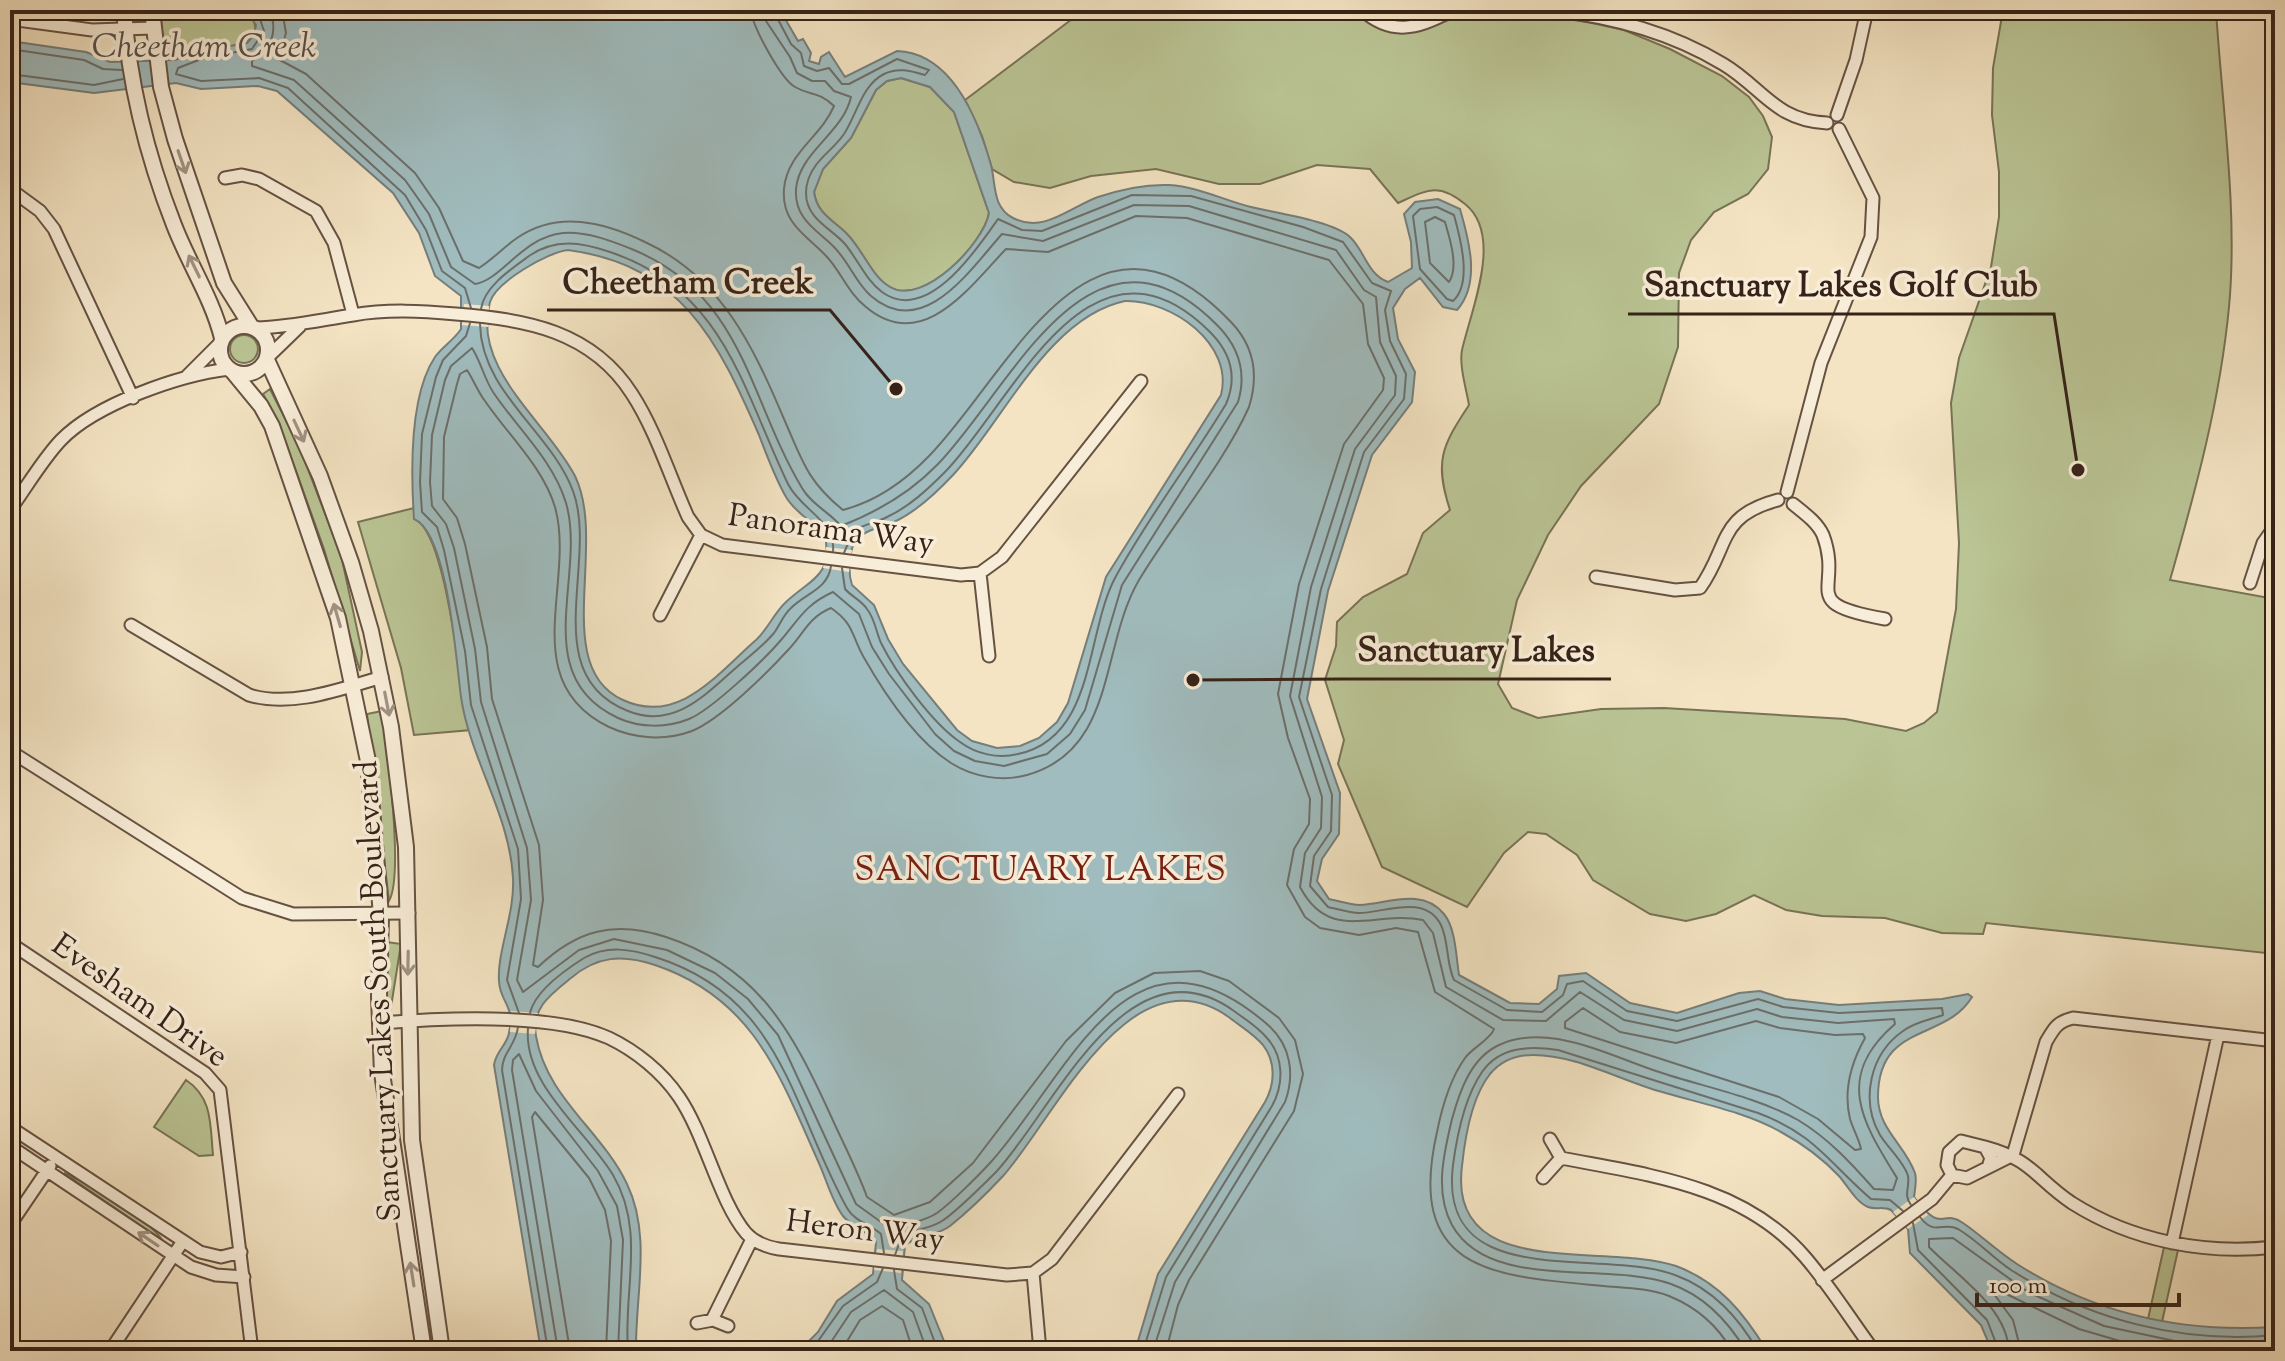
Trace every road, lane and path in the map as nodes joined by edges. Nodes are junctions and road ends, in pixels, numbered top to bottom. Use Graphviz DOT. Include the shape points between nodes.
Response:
graph roads {
  1 [pos="124,10"];
  2 [pos="152,10"];
  3 [pos="1362,10"];
  4 [pos="1386,10"];
  5 [pos="1424,10"];
  6 [pos="1477,10"];
  7 [pos="1548,10"];
  8 [pos="1867,10"];
  9 [pos="1449,12"];
  10 [pos="12,16"];
  11 [pos="1381,24"];
  12 [pos="153,28"];
  13 [pos="125,30"];
  14 [pos="1837,115"];
  15 [pos="1827,123"];
  16 [pos="1839,129"];
  17 [pos="225,178"];
  18 [pos="10,189"];
  19 [pos="353,314"];
  20 [pos="300,325"];
  21 [pos="254,327"];
  22 [pos="222,340"];
  23 [pos="267,358"];
  24 [pos="231,370"];
  25 [pos="187,376"];
  26 [pos="1141,381"];
  27 [pos="133,398"];
  28 [pos="1787,492"];
  29 [pos="1778,500"];
  30 [pos="1793,504"];
  31 [pos="10,510"];
  32 [pos="2275,526"];
  33 [pos="701,535"];
  34 [pos="980,573"];
  35 [pos="1596,577"];
  36 [pos="2250,583"];
  37 [pos="660,615"];
  38 [pos="1885,619"];
  39 [pos="131,625"];
  40 [pos="989,656"];
  41 [pos="382,677"];
  42 [pos="355,685"];
  43 [pos="10,751"];
  44 [pos="409,913"];
  45 [pos="381,915"];
  46 [pos="11,945"];
  47 [pos="408,1021"];
  48 [pos="380,1023"];
  49 [pos="2218,1035"];
  50 [pos="2275,1041"];
  51 [pos="1178,1094"];
  52 [pos="10,1127"];
  53 [pos="1550,1139"];
  54 [pos="10,1146"];
  55 [pos="1985,1147"];
  56 [pos="2013,1155"];
  57 [pos="56,1156"];
  58 [pos="1561,1158"];
  59 [pos="1989,1164"];
  60 [pos="46,1171"];
  61 [pos="1952,1175"];
  62 [pos="1543,1178"];
  63 [pos="10,1225"];
  64 [pos="752,1239"];
  65 [pos="183,1241"];
  66 [pos="2172,1243"];
  67 [pos="2275,1247"];
  68 [pos="241,1252"];
  69 [pos="173,1255"];
  70 [pos="1033,1273"];
  71 [pos="244,1277"];
  72 [pos="1822,1280"];
  73 [pos="712,1320"];
  74 [pos="697,1323"];
  75 [pos="728,1326"];
  76 [pos="110,1351"];
  77 [pos="252,1351"];
  78 [pos="424,1351"];
  79 [pos="442,1351"];
  80 [pos="1040,1351"];
  81 [pos="1874,1351"];
  1 -- 13 [label="street"];
  2 -- 12 [label="street"];
  3 -- 11 [label="street"];
  4 -- 11 [label="street"];
  5 -- 9 [label="street"];
  6 -- 9 [label="street"];
  7 -- 15 [label="street" via="1667,36 1726,66 1783,112"];
  8 -- 14 [label="street"];
  9 -- 11 [label="street" via="1406,29"];
  10 -- 13 [label="street" via="92,30"];
  12 -- 13 [label="street"];
  12 -- 21 [label="street, one-way" via="161,87 183,164 224,283"];
  22 -- 13 [label="street, one-way" via="146,142"];
  14 -- 15 [label="street"];
  14 -- 16 [label="street" via="1842,120"];
  15 -- 16 [label="street"];
  16 -- 28 [label="street" via="1873,198 1873,228 1862,268 1821,363"];
  17 -- 19 [label="street" via="259,179 316,211 334,243"];
  18 -- 27 [label="street" via="54,229"];
  19 -- 20 [label="street, Panorama Way"];
  19 -- 33 [label="street, Panorama Way" via="400,310 489,316 527,321 579,343 606,363 632,394"];
  20 -- 21 [label="street, Panorama Way"];
  20 -- 23 [label="street"];
  21 -- 22 [label="street" via="235,327"];
  21 -- 23 [label="street" via="267,340"];
  22 -- 24 [label="street" via="221,357"];
  22 -- 25 [label="street"];
  23 -- 24 [label="street" via="256,371"];
  23 -- 41 [label="street, Sanctuary Lakes South Boulevard, one-way" via="331,505"];
  24 -- 25 [label="street"];
  42 -- 24 [label="street, Sanctuary Lakes South Boulevard, one-way" via="328,582 272,426"];
  25 -- 27 [label="street"];
  26 -- 34 [label="street" via="1002,557"];
  27 -- 31 [label="street" via="84,422 60,441"];
  28 -- 29 [label="street"];
  28 -- 30 [label="street"];
  29 -- 30 [label="street" via="1784,508"];
  29 -- 35 [label="street" via="1751,508 1732,524 1700,588 1675,590"];
  30 -- 38 [label="street" via="1822,532 1826,592 1832,601 1851,613"];
  32 -- 36 [label="street" via="2263,543"];
  33 -- 34 [label="street, Panorama Way" via="722,545 961,575"];
  33 -- 37 [label="street"];
  34 -- 40 [label="street"];
  39 -- 42 [label="street" via="266,700"];
  41 -- 42 [label="street"];
  41 -- 44 [label="street, Sanctuary Lakes South Boulevard, one-way" via="403,808"];
  42 -- 45 [label="street, Sanctuary Lakes South Boulevard" via="373,799"];
  43 -- 45 [label="street" via="242,898 293,914"];
  44 -- 45 [label="street"];
  44 -- 47 [label="street, Sanctuary Lakes South Boulevard, one-way"];
  45 -- 48 [label="street, Sanctuary Lakes South Boulevard"];
  46 -- 68 [label="street, Evesham Drive" via="217,1085 224,1100"];
  47 -- 48 [label="street, Heron Way"];
  47 -- 64 [label="street, Heron Way" via="537,1023 594,1032 634,1053 685,1107"];
  47 -- 79 [label="street, Sanctuary Lakes South Boulevard" via="415,1170"];
  78 -- 48 [label="street, Sanctuary Lakes South Boulevard, one-way" via="382,1073"];
  49 -- 50 [label="street"];
  49 -- 56 [label="street" via="2062,1020 2046,1042"];
  49 -- 66 [label="street"];
  51 -- 70 [label="street" via="1052,1259"];
  52 -- 57 [label="street"];
  53 -- 58 [label="street"];
  54 -- 60 [label="street"];
  55 -- 56 [label="street"];
  55 -- 59 [label="street"];
  55 -- 61 [label="street" via="1961,1141 1953,1145 1947,1160"];
  56 -- 59 [label="street"];
  56 -- 66 [label="street" via="2096,1217"];
  57 -- 60 [label="street"];
  57 -- 65 [label="street"];
  58 -- 62 [label="street"];
  58 -- 72 [label="street" via="1686,1183 1719,1195 1782,1235"];
  59 -- 61 [label="street" via="1967,1178"];
  60 -- 63 [label="street"];
  69 -- 60 [label="street, one-way"];
  61 -- 72 [label="street" via="1932,1199"];
  64 -- 70 [label="street, Heron Way" via="779,1249 1007,1275"];
  64 -- 73 [label="street"];
  65 -- 68 [label="street" via="213,1257"];
  65 -- 69 [label="street"];
  66 -- 67 [label="street" via="2215,1249"];
  68 -- 71 [label="street, Evesham Drive"];
  69 -- 71 [label="street" via="202,1272"];
  69 -- 76 [label="street"];
  70 -- 80 [label="street"];
  71 -- 77 [label="street, Evesham Drive"];
  72 -- 81 [label="street"];
  73 -- 74 [label="street"];
  73 -- 75 [label="street"];
}
